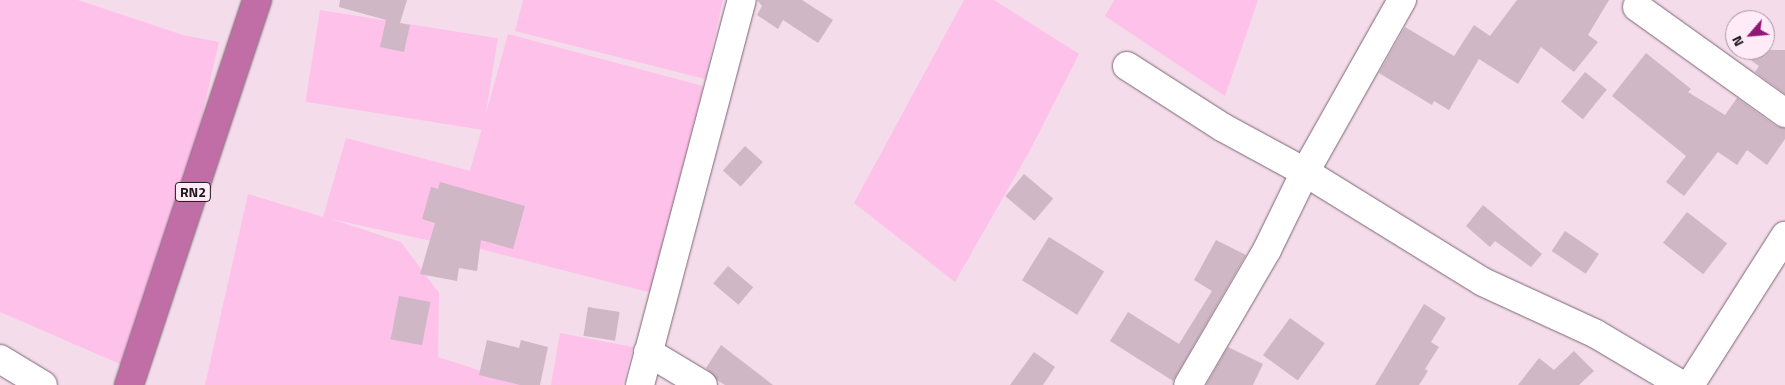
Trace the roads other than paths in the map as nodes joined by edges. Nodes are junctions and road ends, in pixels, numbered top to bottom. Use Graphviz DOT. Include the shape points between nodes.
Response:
graph roads {
  1 [pos="257,0"];
  2 [pos="742,0"];
  3 [pos="1402,0"];
  4 [pos="1637,7"];
  5 [pos="1127,66"];
  6 [pos="1785,113"];
  7 [pos="1305,172"];
  8 [pos="1785,236"];
  9 [pos="648,352"];
  10 [pos="0,359"];
  11 [pos="44,385"];
  12 [pos="130,385"];
  13 [pos="640,385"];
  14 [pos="703,385"];
  15 [pos="1188,385"];
  16 [pos="1682,385"];
  17 [pos="1690,385"];
  1 -- 12 [label="highway, RN2"];
  2 -- 9 [label="street"];
  3 -- 7 [label="street"];
  4 -- 6 [label="street"];
  5 -- 7 [label="street" via="1222,126"];
  7 -- 15 [label="street" via="1267,250"];
  7 -- 16 [label="street" via="1484,282 1596,334"];
  8 -- 17 [label="street"];
  9 -- 13 [label="street"];
  9 -- 14 [label="street"];
  10 -- 11 [label="street"];
}
